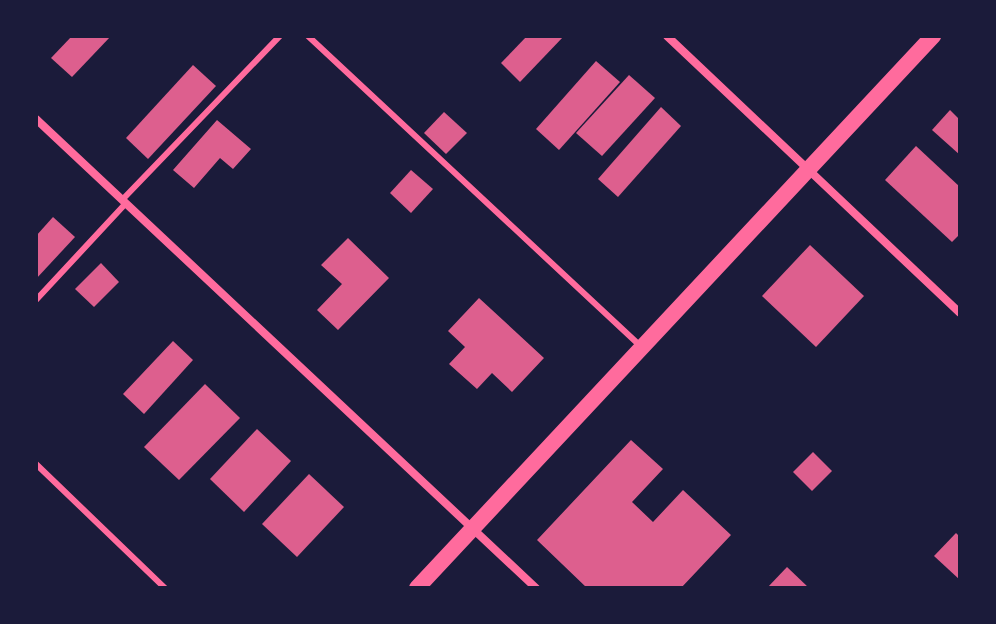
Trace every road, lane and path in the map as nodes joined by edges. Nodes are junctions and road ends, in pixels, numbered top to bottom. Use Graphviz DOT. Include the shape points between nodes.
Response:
graph roads {
  1 [pos="280,36"];
  2 [pos="308,36"];
  3 [pos="667,36"];
  4 [pos="933,36"];
  5 [pos="36,119"];
  6 [pos="807,169"];
  7 [pos="125,201"];
  8 [pos="36,300"];
  9 [pos="960,313"];
  10 [pos="642,347"];
  11 [pos="36,464"];
  12 [pos="473,528"];
  13 [pos="165,588"];
  14 [pos="417,588"];
  15 [pos="536,588"];
  1 -- 7 [label="lane"];
  2 -- 10 [label="lane"];
  3 -- 6 [label="street"];
  4 -- 6 [label="main road"];
  5 -- 7 [label="street"];
  6 -- 9 [label="street"];
  6 -- 10 [label="main road"];
  7 -- 8 [label="lane"];
  7 -- 12 [label="street"];
  10 -- 12 [label="main road"];
  11 -- 13 [label="lane"];
  12 -- 14 [label="main road"];
  12 -- 15 [label="street"];
}
